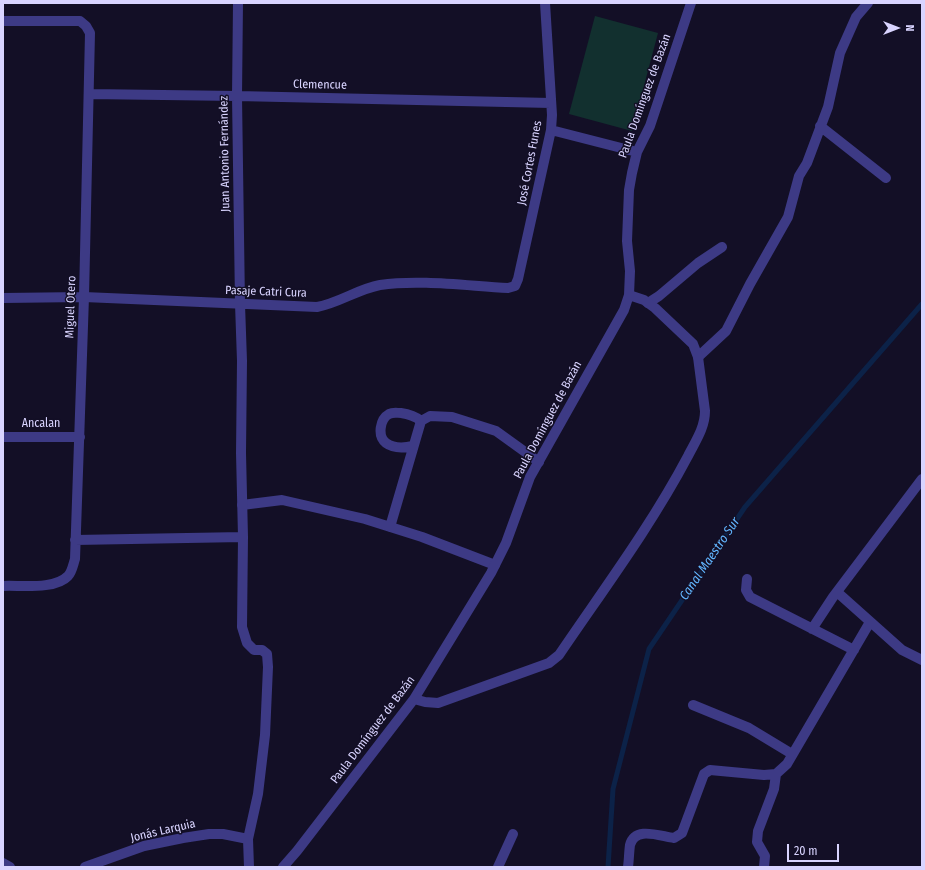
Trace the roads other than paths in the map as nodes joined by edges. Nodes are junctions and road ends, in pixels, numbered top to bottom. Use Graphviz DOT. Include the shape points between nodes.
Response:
graph roads {
  1 [pos="238,3"];
  2 [pos="545,3"];
  3 [pos="692,3"];
  4 [pos="868,3"];
  5 [pos="3,21"];
  6 [pos="88,94"];
  7 [pos="237,96"];
  8 [pos="551,103"];
  9 [pos="820,126"];
  10 [pos="551,130"];
  11 [pos="637,152"];
  12 [pos="886,178"];
  13 [pos="722,247"];
  14 [pos="518,279"];
  15 [pos="629,294"];
  16 [pos="84,297"];
  17 [pos="3,298"];
  18 [pos="648,303"];
  19 [pos="240,304"];
  20 [pos="698,357"];
  21 [pos="421,421"];
  22 [pos="3,436"];
  23 [pos="80,437"];
  24 [pos="413,446"];
  25 [pos="539,462"];
  26 [pos="922,480"];
  27 [pos="242,505"];
  28 [pos="390,527"];
  29 [pos="242,537"];
  30 [pos="75,540"];
  31 [pos="495,565"];
  32 [pos="747,579"];
  33 [pos="3,586"];
  34 [pos="837,592"];
  35 [pos="870,622"];
  36 [pos="812,629"];
  37 [pos="854,650"];
  38 [pos="922,660"];
  39 [pos="414,699"];
  40 [pos="692,705"];
  41 [pos="792,754"];
  42 [pos="776,774"];
  43 [pos="513,834"];
  44 [pos="248,839"];
  45 [pos="3,863"];
  46 [pos="10,867"];
  47 [pos="85,867"];
  48 [pos="249,867"];
  49 [pos="283,867"];
  50 [pos="498,867"];
  51 [pos="628,867"];
  52 [pos="764,867"];
  1 -- 7 [label="street, Juan Antonio Fernández"];
  2 -- 8 [label="street, José Cortes Funes"];
  3 -- 11 [label="street, Paula Domínguez de Bazán" via="650,126"];
  4 -- 9 [label="street" via="856,17 840,52 828,108"];
  5 -- 6 [label="street, Miguel Otero" via="80,21 86,26 90,32"];
  6 -- 7 [label="street, Clemencue"];
  6 -- 16 [label="street, Miguel Otero"];
  7 -- 8 [label="street, Clemencue"];
  7 -- 19 [label="street, Juan Antonio Fernández"];
  8 -- 10 [label="street, José Cortes Funes"];
  9 -- 12 [label="street"];
  9 -- 20 [label="street" via="807,163 799,176 788,217 726,331"];
  10 -- 11 [label="street"];
  10 -- 14 [label="street, José Cortes Funes"];
  11 -- 15 [label="street, Paula Domínguez de Bazán" via="629,190"];
  13 -- 18 [label="street"];
  14 -- 19 [label="street, Pasaje Catri Cura" via="515,286 508,288 415,283 379,285 317,307"];
  15 -- 18 [label="street"];
  15 -- 25 [label="street, Paula Domínguez de Bazán" via="624,310"];
  16 -- 17 [label="street, Pasaje Catri Cura"];
  16 -- 19 [label="street, Pasaje Catri Cura"];
  16 -- 23 [label="street, Miguel Otero"];
  18 -- 20 [label="street" via="693,344"];
  19 -- 27 [label="street, Juan Antonio Fernández"];
  20 -- 39 [label="street" via="705,411 703,427 656,511 559,655 549,663 438,703"];
  21 -- 24 [label="street"];
  21 -- 24 [label="street" via="408,414 394,412 388,414 380,426 385,443 396,448"];
  21 -- 25 [label="street" via="430,416 452,417 496,431"];
  22 -- 23 [label="street, Ancalan"];
  23 -- 30 [label="street, Miguel Otero"];
  24 -- 28 [label="street"];
  25 -- 31 [label="street, Paula Domínguez de Bazán" via="530,477 506,543"];
  26 -- 34 [label="street"];
  27 -- 28 [label="street" via="282,500"];
  27 -- 29 [label="street, Juan Antonio Fernández"];
  28 -- 31 [label="street" via="422,536"];
  29 -- 30 [label="street"];
  29 -- 44 [label="street, Juan Antonio Fernández" via="242,627 247,643 254,650 262,650 267,654 268,667 265,735 259,786"];
  30 -- 33 [label="street, Miguel Otero" via="75,559 71,571 58,583"];
  31 -- 39 [label="street, Paula Domínguez de Bazán"];
  32 -- 36 [label="street" via="746,590 750,597"];
  34 -- 35 [label="street"];
  34 -- 36 [label="street"];
  35 -- 37 [label="street"];
  35 -- 38 [label="street" via="902,650"];
  36 -- 37 [label="street"];
  37 -- 41 [label="street"];
  39 -- 49 [label="street, Paula Domínguez de Bazán"];
  40 -- 41 [label="street" via="748,728"];
  41 -- 42 [label="street" via="787,764"];
  42 -- 51 [label="street" via="710,770 704,774 682,833 674,838 641,833 634,836 630,844"];
  42 -- 52 [label="street" via="774,789 758,831 757,842 765,856"];
  43 -- 50 [label="street"];
  44 -- 47 [label="street, Jonás Larquia" via="223,834 183,838 144,846"];
  44 -- 48 [label="street"];
  45 -- 46 [label="street"];
}
